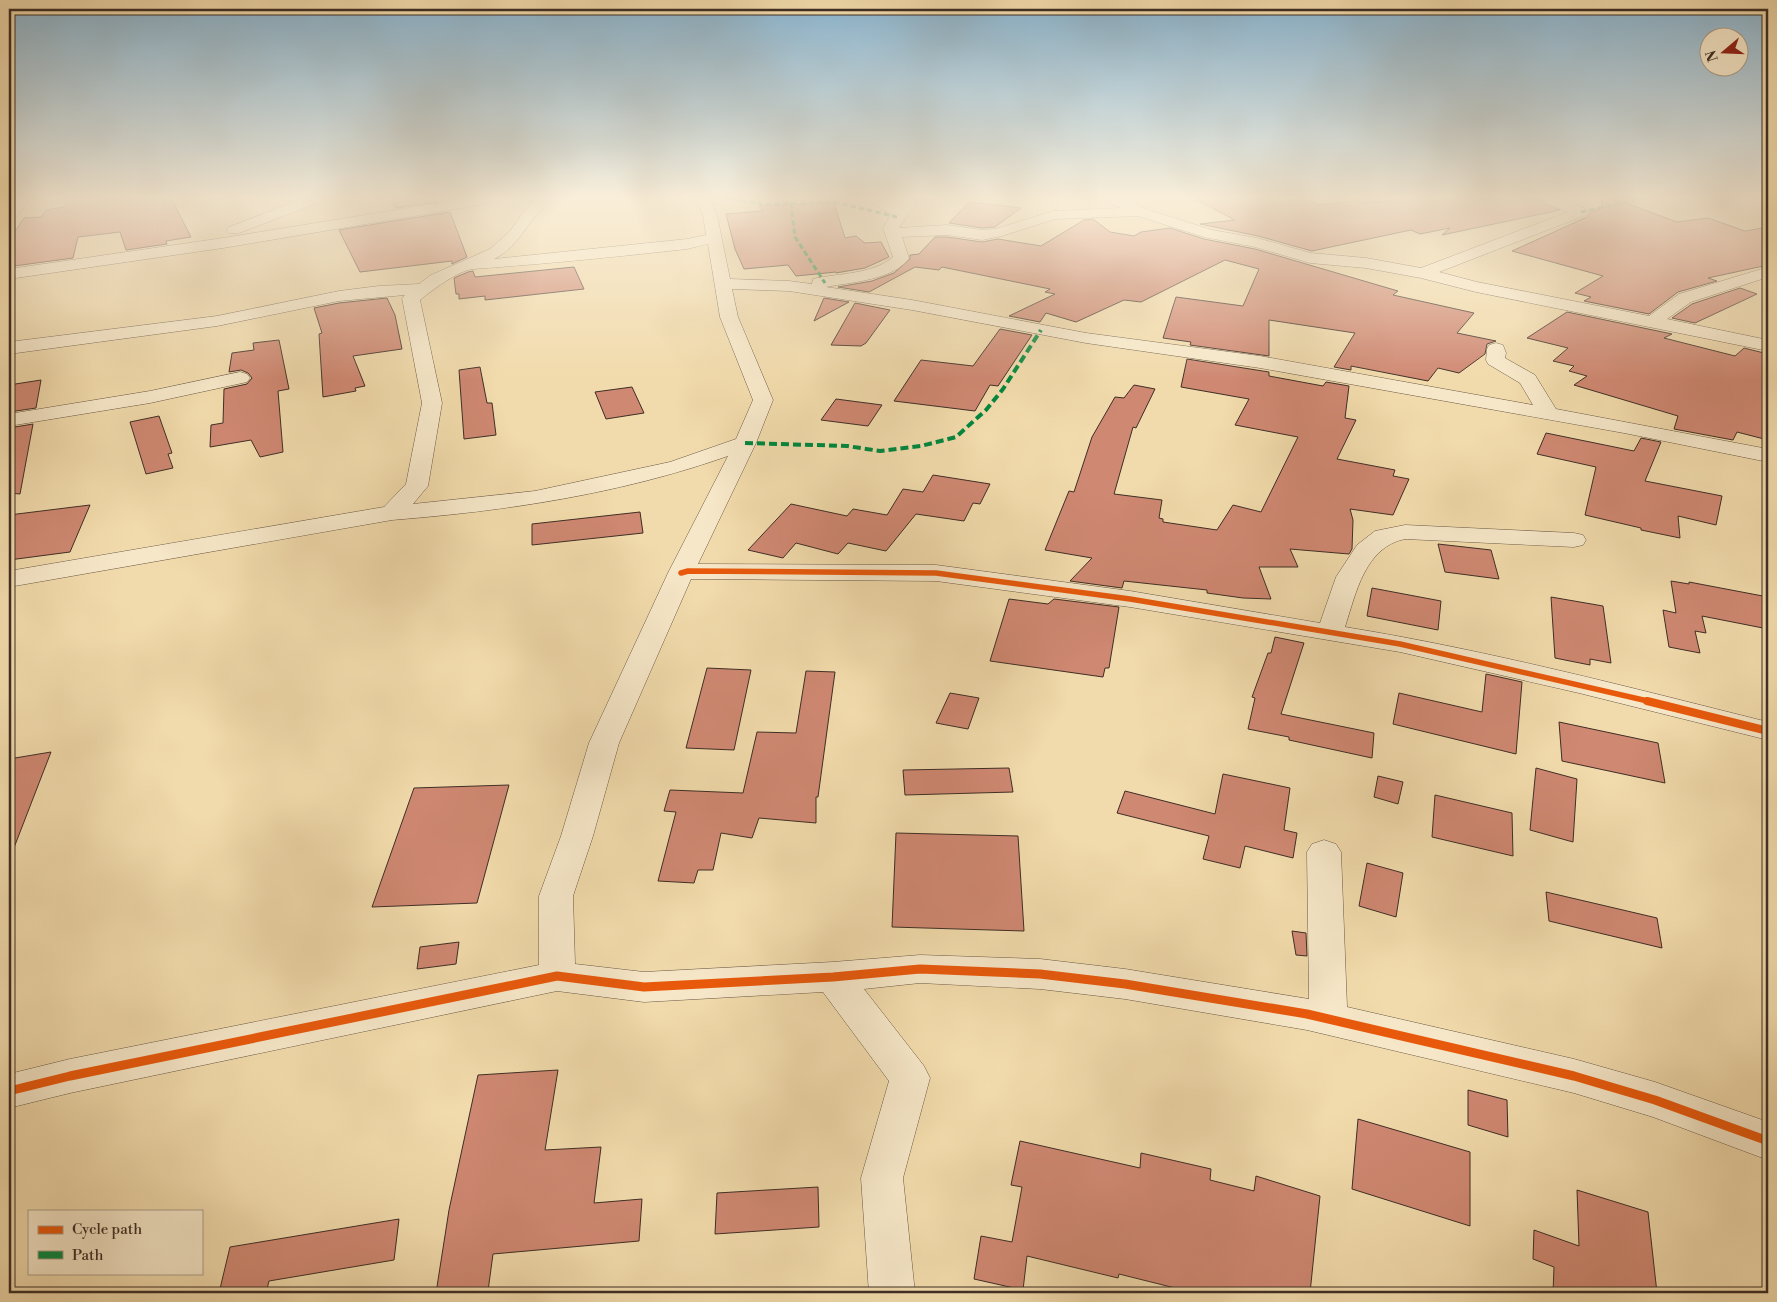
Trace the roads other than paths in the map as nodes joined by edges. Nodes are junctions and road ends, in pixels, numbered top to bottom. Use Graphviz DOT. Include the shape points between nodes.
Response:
graph roads {
  1 [pos="114,259"];
  2 [pos="483,259"];
  3 [pos="556,259"];
  4 [pos="719,259"];
  5 [pos="899,259"];
  6 [pos="1319,259"];
  7 [pos="1459,259"];
  8 [pos="470,266"];
  9 [pos="1768,272"];
  10 [pos="1422,273"];
  11 [pos="9,274"];
  12 [pos="724,284"];
  13 [pos="789,286"];
  14 [pos="421,289"];
  15 [pos="1654,321"];
  16 [pos="1768,345"];
  17 [pos="9,348"];
  18 [pos="1496,349"];
  19 [pos="240,378"];
  20 [pos="1549,414"];
  21 [pos="9,420"];
  22 [pos="745,444"];
  23 [pos="1768,455"];
  24 [pos="392,513"];
  25 [pos="1574,540"];
  26 [pos="681,574"];
  27 [pos="9,580"];
  28 [pos="1330,631"];
  29 [pos="1768,731"];
  30 [pos="1324,852"];
  31 [pos="557,976"];
  32 [pos="833,977"];
  33 [pos="1328,1019"];
  34 [pos="9,1091"];
  35 [pos="1768,1141"];
  36 [pos="892,1293"];
  1 -- 11 [label="street"];
  2 -- 8 [label="street"];
  3 -- 8 [label="street"];
  4 -- 12 [label="street"];
  5 -- 13 [label="street" via="892,266 825,283"];
  6 -- 10 [label="street"];
  7 -- 10 [label="street"];
  8 -- 14 [label="street"];
  9 -- 15 [label="street" via="1685,298"];
  10 -- 15 [label="street" via="1476,287"];
  12 -- 13 [label="street"];
  12 -- 22 [label="street" via="729,317 763,400"];
  13 -- 20 [label="street" via="1086,338 1260,362"];
  14 -- 17 [label="street" via="379,290 217,321"];
  14 -- 24 [label="street" via="411,298 432,403 417,486"];
  15 -- 16 [label="street"];
  18 -- 20 [label="street" via="1496,360 1528,379"];
  19 -- 21 [label="street" via="150,397"];
  20 -- 23 [label="street"];
  22 -- 24 [label="street" via="676,467 535,498"];
  22 -- 26 [label="street"];
  24 -- 27 [label="street"];
  25 -- 28 [label="street" via="1442,532 1405,532 1384,536 1366,550 1349,577"];
  26 -- 28 [label="street" via="688,571 936,573"];
  26 -- 31 [label="street" via="604,743 556,896"];
  28 -- 29 [label="street" via="1492,664"];
  30 -- 33 [label="street"];
  31 -- 32 [label="street" via="644,987"];
  31 -- 34 [label="street"];
  32 -- 33 [label="street" via="920,969 1040,974 1125,984"];
  32 -- 36 [label="street" via="910,1078 882,1178"];
  33 -- 35 [label="street" via="1574,1076 1655,1100"];
}
